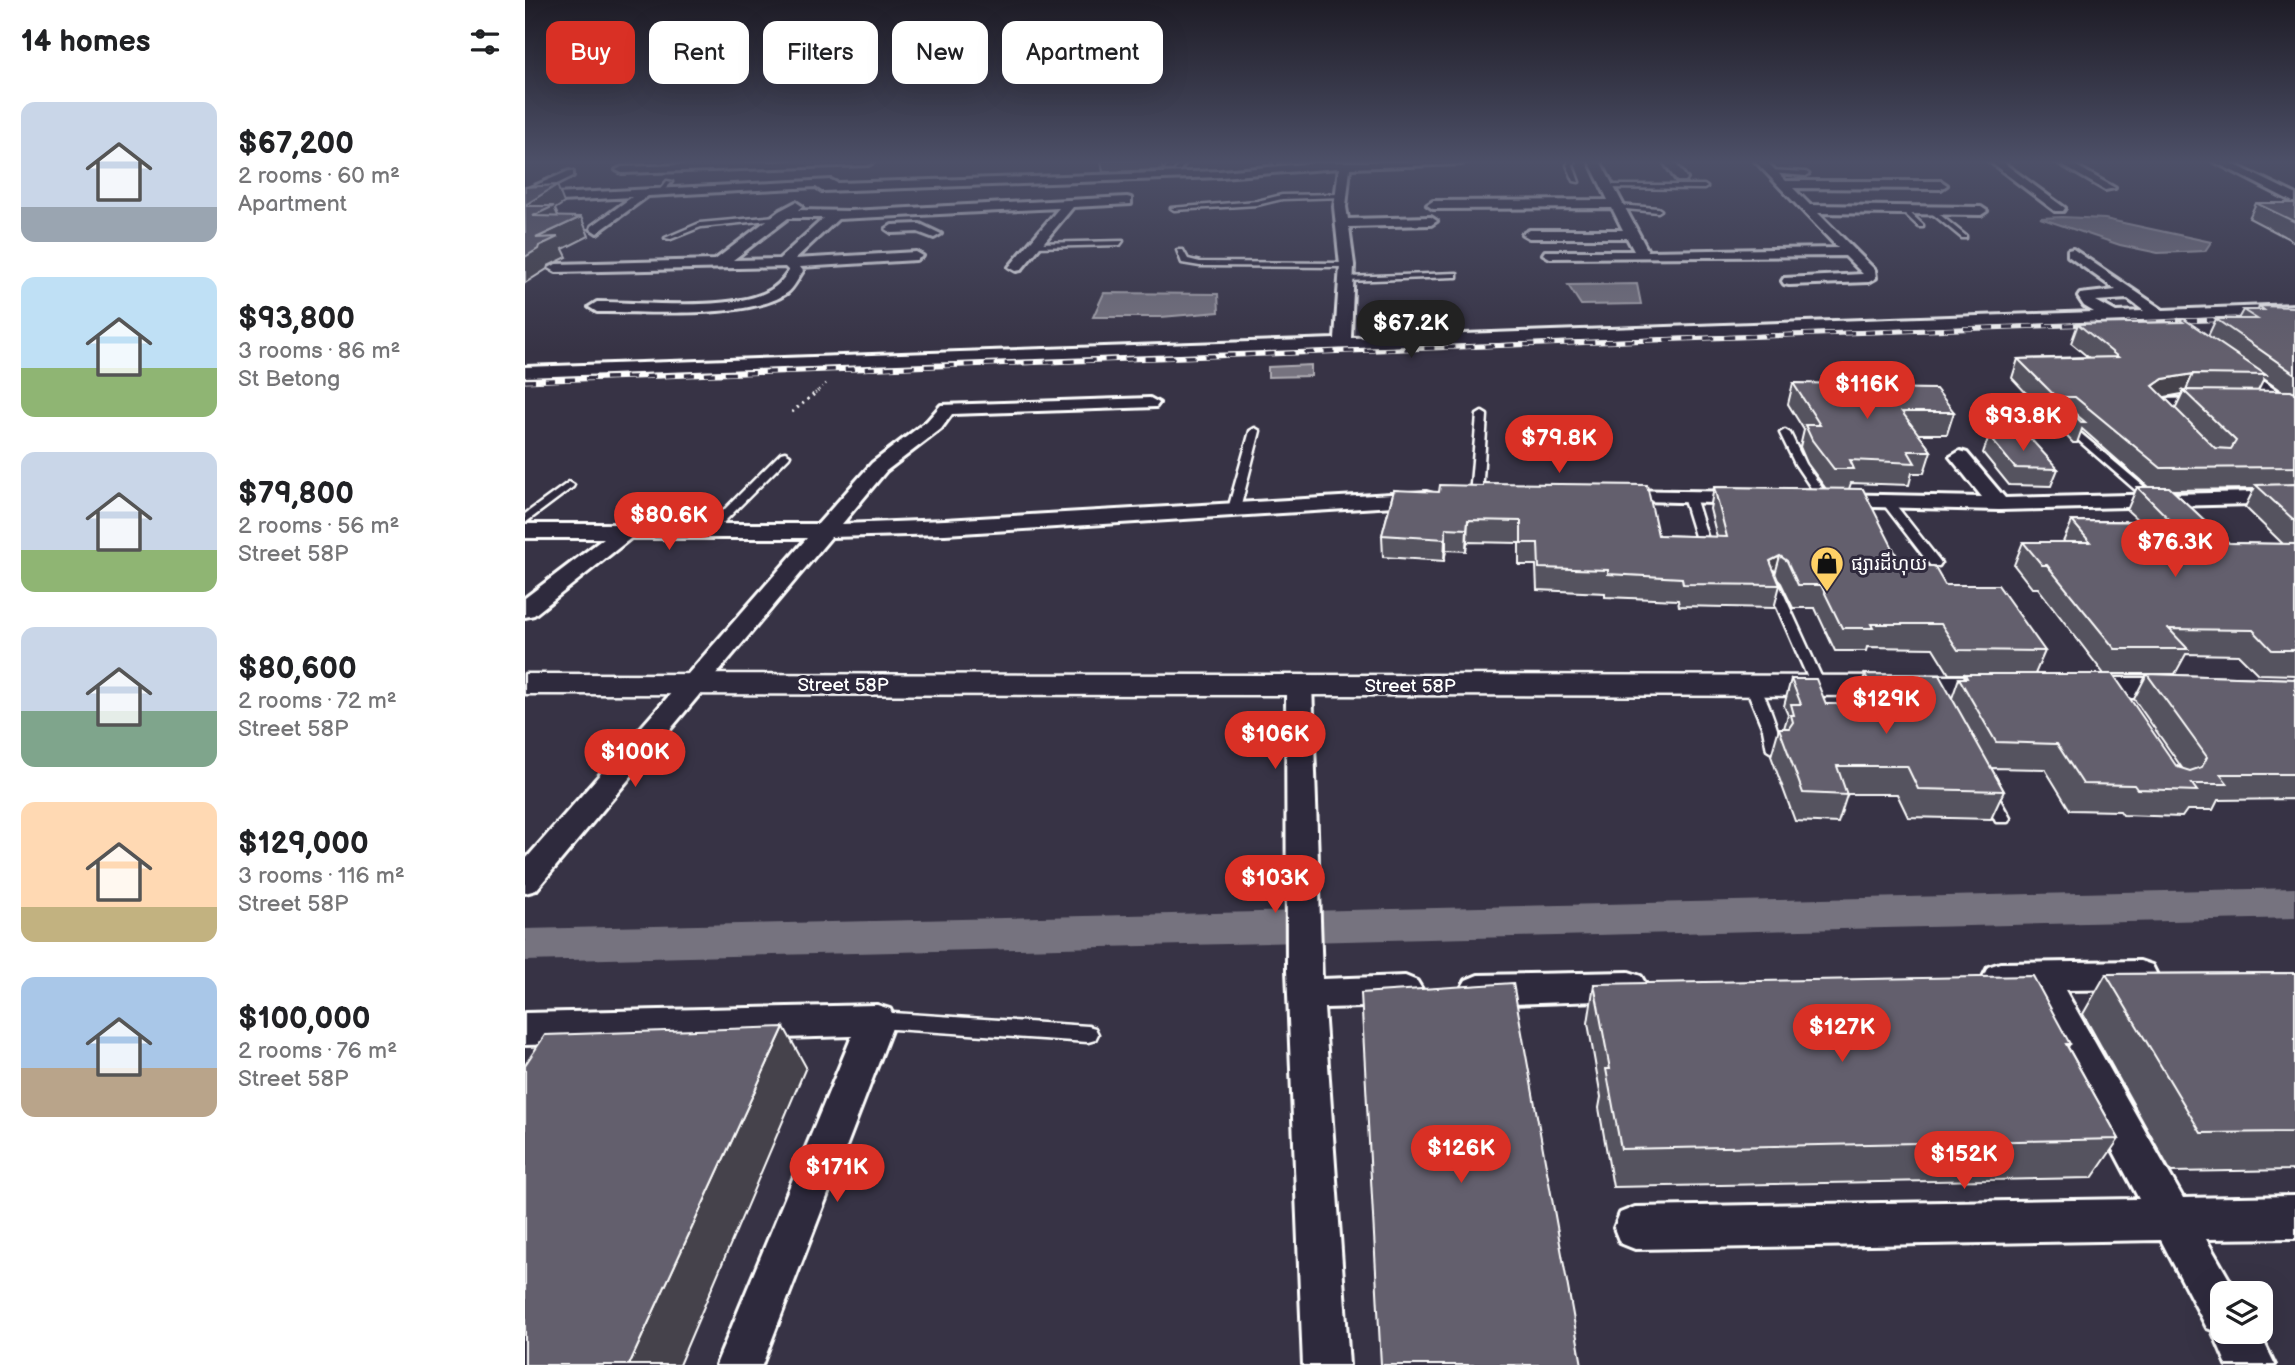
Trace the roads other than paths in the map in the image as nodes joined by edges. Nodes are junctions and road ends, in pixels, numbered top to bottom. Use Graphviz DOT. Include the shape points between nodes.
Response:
graph roads {
  1 [pos="603,225"];
  2 [pos="703,225"];
  3 [pos="769,225"];
  4 [pos="824,225"];
  5 [pos="1052,225"];
  6 [pos="1342,225"];
  7 [pos="1627,225"];
  8 [pos="1822,225"];
  9 [pos="1948,225"];
  10 [pos="597,229"];
  11 [pos="876,230"];
  12 [pos="840,231"];
  13 [pos="816,232"];
  14 [pos="1632,233"];
  15 [pos="934,234"];
  16 [pos="1529,234"];
  17 [pos="1964,237"];
  18 [pos="669,238"];
  19 [pos="1120,243"];
  20 [pos="1035,245"];
  21 [pos="1180,252"];
  22 [pos="1849,252"];
  23 [pos="2073,253"];
  24 [pos="1550,254"];
  25 [pos="1643,255"];
  26 [pos="916,256"];
  27 [pos="791,263"];
  28 [pos="719,264"];
  29 [pos="1016,267"];
  30 [pos="555,268"];
  31 [pos="1295,270"];
  32 [pos="1347,271"];
  33 [pos="1454,275"];
  34 [pos="1789,281"];
  35 [pos="2131,294"];
  36 [pos="597,307"];
  37 [pos="2295,310"];
  38 [pos="2160,314"];
  39 [pos="2112,316"];
  40 [pos="2180,329"];
  41 [pos="1343,343"];
  42 [pos="2221,358"];
  43 [pos="525,372"];
  44 [pos="1150,403"];
  45 [pos="2290,408"];
  46 [pos="1482,415"];
  47 [pos="2062,421"];
  48 [pos="1255,431"];
  49 [pos="1785,433"];
  50 [pos="2186,438"];
  51 [pos="785,455"];
  52 [pos="1960,457"];
  53 [pos="569,485"];
  54 [pos="1476,495"];
  55 [pos="1503,495"];
  56 [pos="1596,496"];
  57 [pos="1689,497"];
  58 [pos="2295,497"];
  59 [pos="1773,498"];
  60 [pos="1798,499"];
  61 [pos="1824,499"];
  62 [pos="2153,500"];
  63 [pos="1887,501"];
  64 [pos="1999,504"];
  65 [pos="1234,509"];
  66 [pos="525,520"];
  67 [pos="710,530"];
  68 [pos="525,531"];
  69 [pos="626,531"];
  70 [pos="825,531"];
  71 [pos="1706,552"];
  72 [pos="1935,563"];
  73 [pos="1773,583"];
  74 [pos="525,610"];
  75 [pos="525,684"];
  76 [pos="691,684"];
  77 [pos="1299,684"];
  78 [pos="1752,685"];
  79 [pos="1818,685"];
  80 [pos="2216,688"];
  81 [pos="1775,750"];
  82 [pos="1982,782"];
  83 [pos="2002,818"];
  84 [pos="533,871"];
  85 [pos="2174,975"];
  86 [pos="2039,976"];
  87 [pos="1970,977"];
  88 [pos="1304,982"];
  89 [pos="1667,985"];
  90 [pos="877,1020"];
  91 [pos="582,1026"];
  92 [pos="525,1029"];
  93 [pos="1089,1034"];
  94 [pos="561,1060"];
  95 [pos="2295,1217"];
  96 [pos="2170,1219"];
  97 [pos="1635,1227"];
  98 [pos="2210,1289"];
  99 [pos="2241,1344"];
  100 [pos="739,1365"];
  101 [pos="1326,1365"];
  102 [pos="2252,1365"];
  1 -- 10 [label="street"];
  2 -- 18 [label="lane"];
  3 -- 28 [label="street"];
  4 -- 13 [label="street"];
  5 -- 20 [label="street"];
  6 -- 32 [label="street"];
  7 -- 14 [label="street"];
  8 -- 22 [label="street"];
  9 -- 17 [label="lane"];
  11 -- 15 [label="street" via="920,228"];
  12 -- 13 [label="street"];
  13 -- 27 [label="street" via="788,256"];
  14 -- 16 [label="street"];
  14 -- 25 [label="street"];
  19 -- 20 [label="lane"];
  20 -- 29 [label="street"];
  21 -- 32 [label="lane" via="1185,261 1200,264"];
  22 -- 25 [label="street"];
  22 -- 34 [label="street" via="1870,273 1869,278"];
  23 -- 35 [label="street"];
  24 -- 25 [label="street"];
  26 -- 27 [label="street"];
  27 -- 28 [label="street"];
  27 -- 36 [label="street" via="796,271 783,289 760,300 731,305"];
  28 -- 30 [label="street"];
  31 -- 32 [label="lane"];
  32 -- 33 [label="lane"];
  32 -- 41 [label="street"];
  35 -- 38 [label="street"];
  35 -- 39 [label="street" via="2085,297"];
  37 -- 38 [label="street"];
  38 -- 39 [label="street"];
  38 -- 40 [label="street"];
  39 -- 41 [label="street"];
  41 -- 43 [label="street"];
  42 -- 45 [label="street"];
  44 -- 70 [label="street" via="947,409 934,425 879,467"];
  45 -- 50 [label="street" via="2241,403 2156,407"];
  46 -- 54 [label="lane"];
  47 -- 62 [label="lane"];
  48 -- 65 [label="lane"];
  49 -- 61 [label="lane"];
  51 -- 67 [label="lane"];
  52 -- 64 [label="street"];
  53 -- 66 [label="lane"];
  54 -- 55 [label="street"];
  54 -- 65 [label="street"];
  56 -- 57 [label="street"];
  57 -- 59 [label="street"];
  57 -- 71 [label="lane"];
  58 -- 62 [label="street"];
  60 -- 61 [label="street"];
  61 -- 63 [label="street"];
  62 -- 64 [label="street"];
  63 -- 64 [label="street"];
  63 -- 72 [label="lane"];
  65 -- 70 [label="street"];
  67 -- 69 [label="street"];
  67 -- 70 [label="street"];
  68 -- 69 [label="street"];
  69 -- 74 [label="street"];
  70 -- 76 [label="street"];
  73 -- 79 [label="lane"];
  75 -- 76 [label="street, Street 58P"];
  76 -- 77 [label="street, Street 58P"];
  76 -- 84 [label="street"];
  77 -- 78 [label="street, Street 58P"];
  77 -- 88 [label="street"];
  78 -- 79 [label="street, Street 58P"];
  78 -- 81 [label="lane"];
  79 -- 80 [label="street, Street 58P" via="1933,691 2034,687 2119,700"];
  82 -- 83 [label="lane"];
  85 -- 86 [label="street"];
  86 -- 87 [label="street"];
  86 -- 96 [label="street"];
  88 -- 89 [label="street" via="1439,991"];
  88 -- 101 [label="street"];
  90 -- 91 [label="street"];
  90 -- 93 [label="lane"];
  90 -- 100 [label="street"];
  91 -- 92 [label="street"];
  91 -- 94 [label="street"];
  95 -- 96 [label="street"];
  96 -- 97 [label="street"];
  96 -- 98 [label="street"];
  99 -- 102 [label="street"];
}
